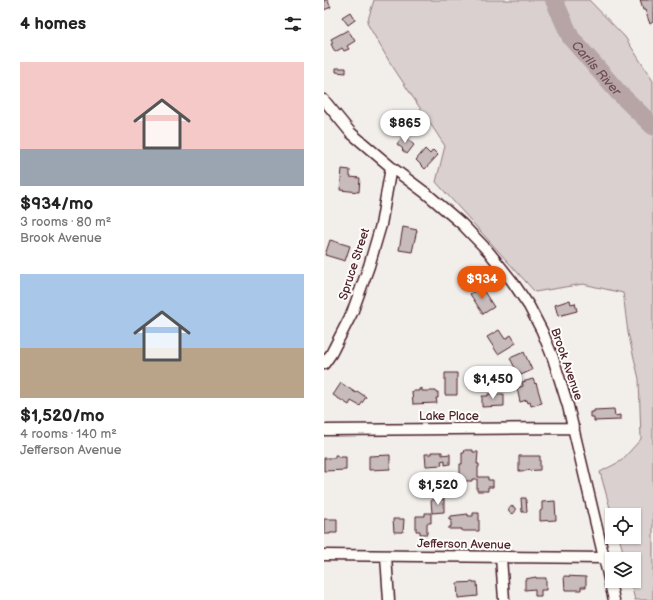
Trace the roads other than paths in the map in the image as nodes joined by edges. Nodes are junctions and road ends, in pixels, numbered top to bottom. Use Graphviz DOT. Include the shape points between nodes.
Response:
graph roads {
  1 [pos="324,100"];
  2 [pos="391,167"];
  3 [pos="324,364"];
  4 [pos="574,428"];
  5 [pos="324,430"];
  6 [pos="324,556"];
  7 [pos="386,556"];
  8 [pos="501,557"];
  9 [pos="604,558"];
  10 [pos="389,600"];
  11 [pos="504,600"];
  12 [pos="614,600"];
  1 -- 2 [label="street, Brook Avenue" via="351,133"];
  2 -- 3 [label="street, Spruce Street" via="381,225 369,266 352,313"];
  2 -- 4 [label="street, Brook Avenue" via="462,224 512,281 529,306 554,358"];
  4 -- 5 [label="street, Lake Place"];
  4 -- 9 [label="street, Brook Avenue"];
  6 -- 7 [label="street, Jefferson Avenue"];
  7 -- 8 [label="street, Jefferson Avenue"];
  7 -- 10 [label="street"];
  8 -- 9 [label="street, Jefferson Avenue"];
  8 -- 11 [label="street"];
  9 -- 12 [label="street, Brook Avenue"];
}
